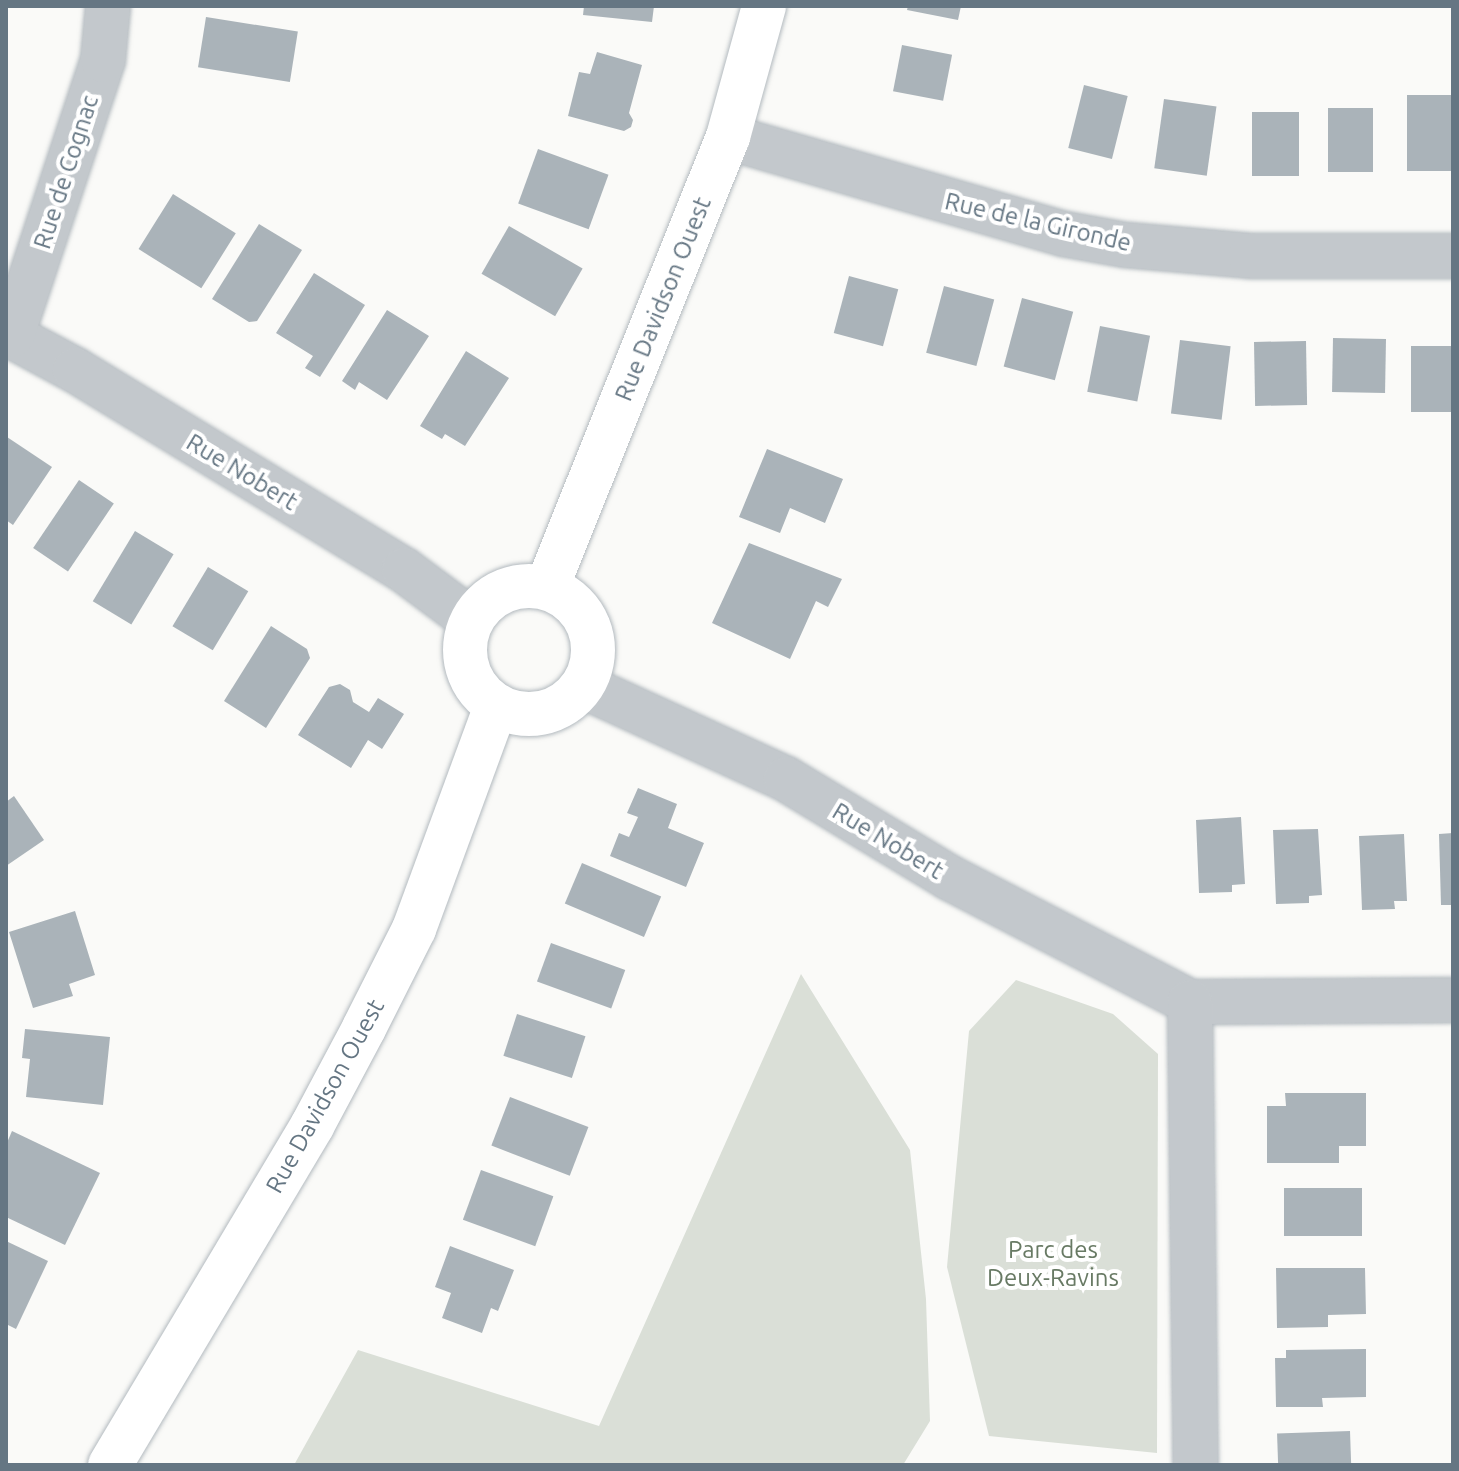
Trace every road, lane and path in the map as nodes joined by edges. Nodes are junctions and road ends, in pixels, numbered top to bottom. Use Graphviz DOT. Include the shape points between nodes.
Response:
graph roads {
  1 [pos="108,6"];
  2 [pos="764,6"];
  3 [pos="728,137"];
  4 [pos="1453,256"];
  5 [pos="9,334"];
  6 [pos="547,587"];
  7 [pos="471,620"];
  8 [pos="583,686"];
  9 [pos="496,706"];
  10 [pos="1453,1000"];
  11 [pos="1190,1002"];
  12 [pos="110,1465"];
  13 [pos="1196,1465"];
  1 -- 5 [label="street, Rue de Cognac" via="103,60"];
  2 -- 3 [label="street, Rue Davidson Ouest"];
  3 -- 4 [label="street, Rue de la Gironde" via="1064,234 1126,245 1251,256"];
  3 -- 6 [label="street, Rue Davidson Ouest"];
  5 -- 7 [label="street, Rue Nobert" via="404,570"];
  6 -- 7 [label="street" via="515,586 488,599"];
  6 -- 8 [label="street" via="574,602 590,629 593,660"];
  7 -- 9 [label="street" via="464,655 474,684"];
  8 -- 9 [label="street" via="556,708 525,715"];
  8 -- 11 [label="street, Rue Nobert" via="786,779 950,878"];
  9 -- 12 [label="street, Rue Davidson Ouest" via="414,929 364,1028 312,1126"];
  10 -- 11 [label="street, Rue Nobert"];
  11 -- 13 [label="street"];
}
